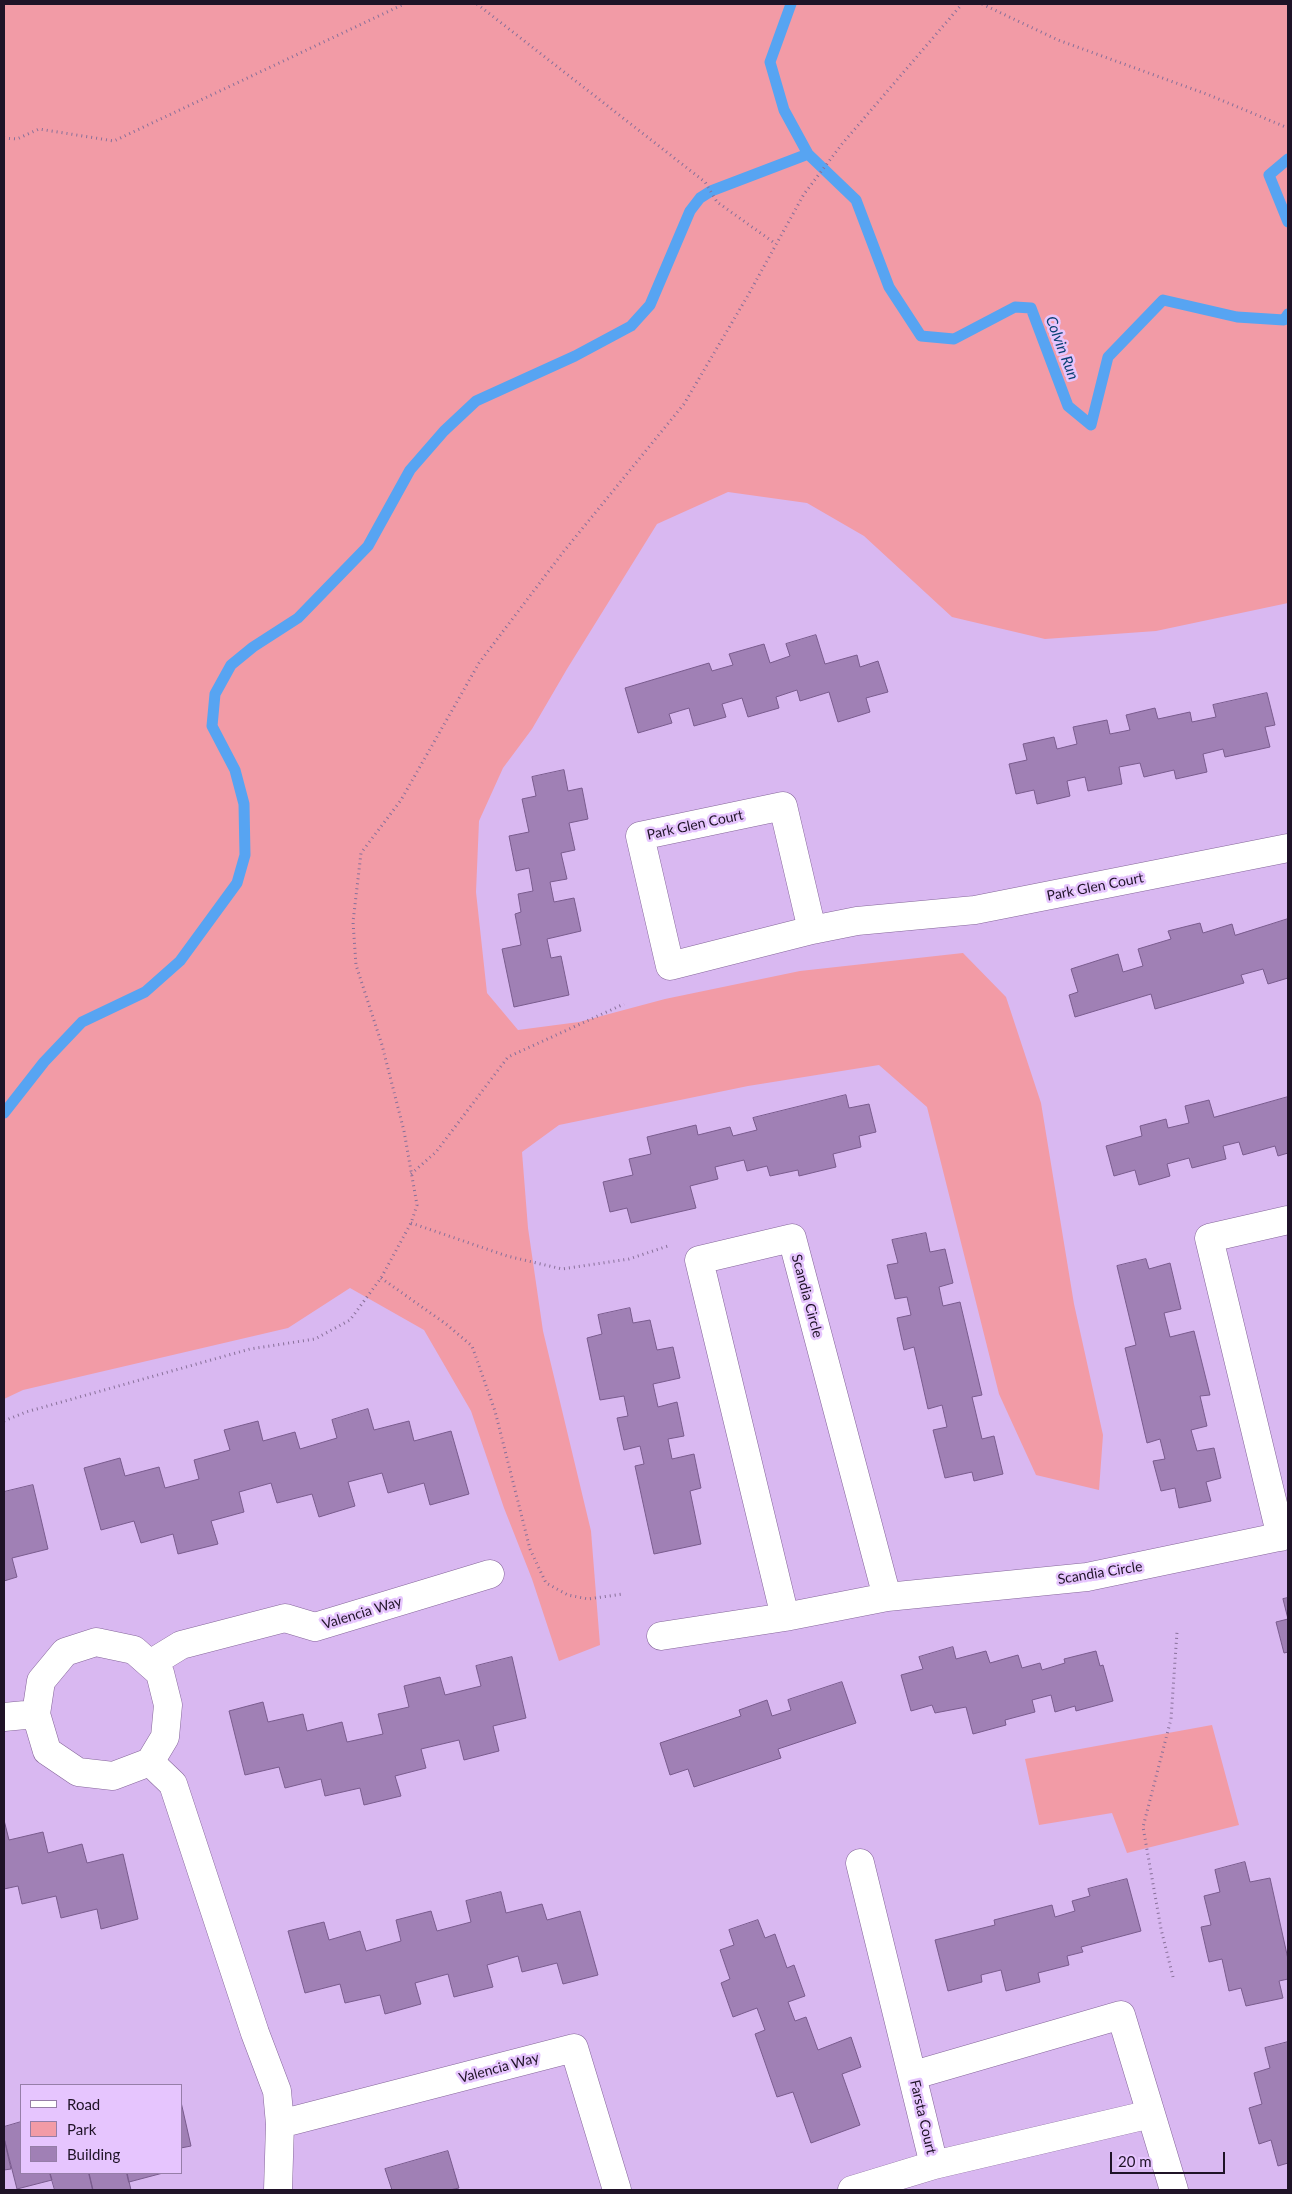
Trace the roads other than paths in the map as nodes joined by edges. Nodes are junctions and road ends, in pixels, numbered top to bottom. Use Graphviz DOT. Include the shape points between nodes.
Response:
graph roads {
  1 [pos="1288,848"];
  2 [pos="812,930"];
  3 [pos="1288,1220"];
  4 [pos="1285,1536"];
  5 [pos="490,1574"];
  6 [pos="886,1597"];
  7 [pos="785,1617"];
  8 [pos="661,1636"];
  9 [pos="150,1664"];
  10 [pos="36,1714"];
  11 [pos="4,1717"];
  12 [pos="150,1762"];
  13 [pos="860,1863"];
  14 [pos="914,2074"];
  15 [pos="1151,2114"];
  16 [pos="280,2124"];
  17 [pos="934,2165"];
  18 [pos="278,2190"];
  19 [pos="617,2190"];
  20 [pos="852,2190"];
  21 [pos="1174,2190"];
  1 -- 2 [label="street, Park Glen Court" via="975,910 857,921"];
  2 -- 2 [label="street, Park Glen Court" via="670,966 640,836 783,806"];
  3 -- 4 [label="street, Scandia Circle" via="1209,1238"];
  4 -- 6 [label="street, Scandia Circle" via="1087,1578"];
  5 -- 9 [label="street, Valencia Way" via="315,1627 285,1618 181,1645"];
  6 -- 7 [label="street, Scandia Circle"];
  6 -- 7 [label="street, Scandia Circle" via="792,1238 699,1260"];
  7 -- 8 [label="street, Scandia Circle"];
  9 -- 10 [label="street" via="134,1650 96,1642 64,1652 41,1681"];
  9 -- 12 [label="street" via="160,1673 168,1705 165,1737"];
  10 -- 11 [label="street"];
  10 -- 12 [label="street" via="47,1752 78,1772 113,1776"];
  12 -- 16 [label="street" via="173,1784 277,2091"];
  13 -- 14 [label="street, Farsta Court"];
  14 -- 15 [label="street" via="1121,2015"];
  14 -- 17 [label="street, Farsta Court"];
  15 -- 17 [label="street, Farsta Court"];
  15 -- 21 [label="street"];
  16 -- 18 [label="street"];
  16 -- 19 [label="street, Valencia Way" via="574,2048"];
  17 -- 20 [label="street"];
}
